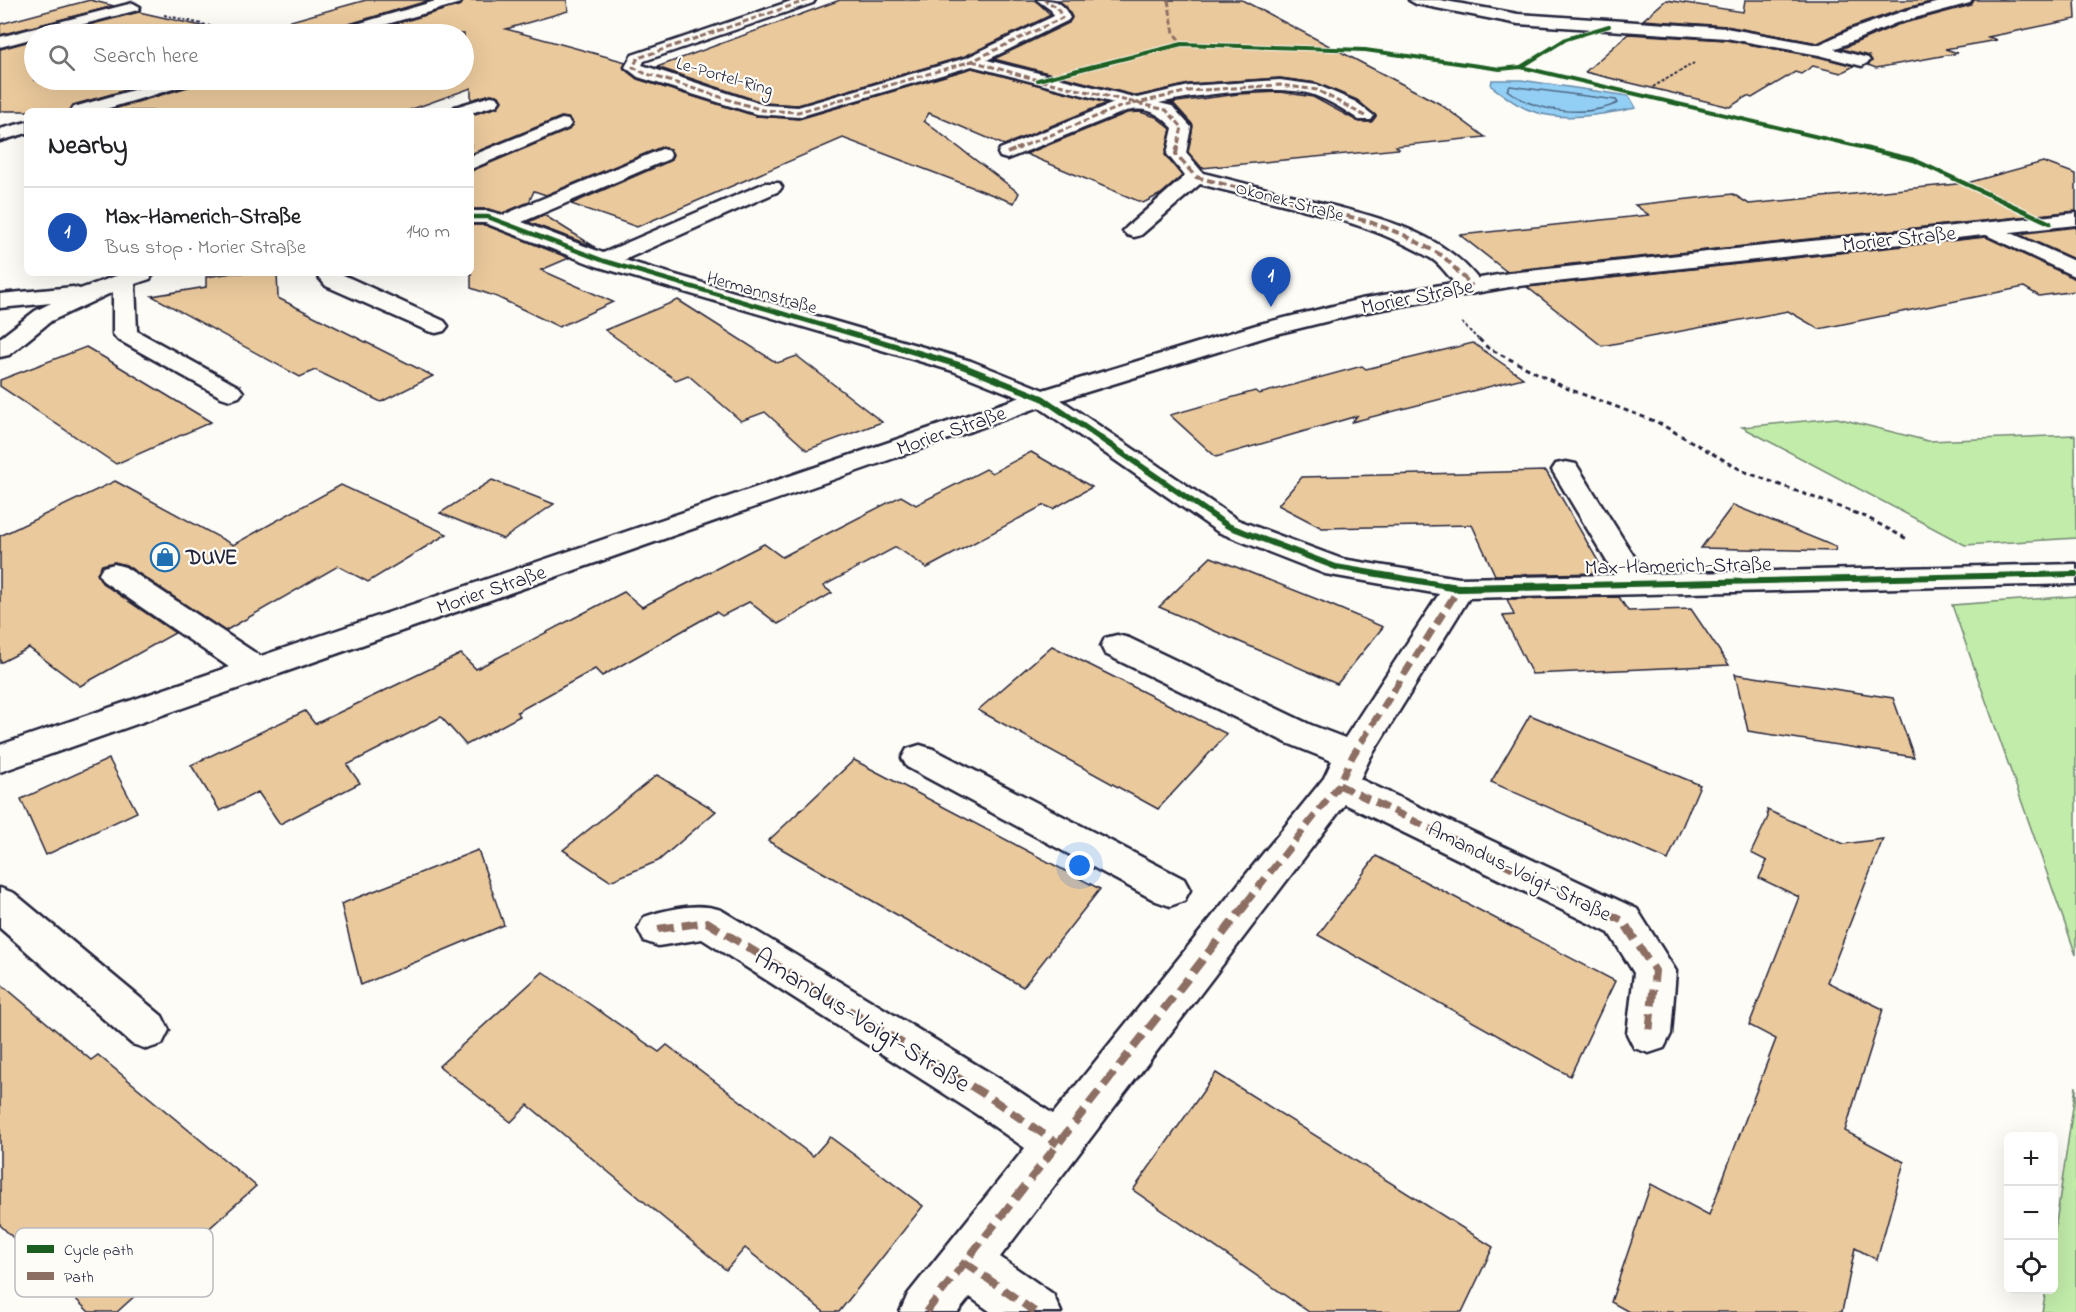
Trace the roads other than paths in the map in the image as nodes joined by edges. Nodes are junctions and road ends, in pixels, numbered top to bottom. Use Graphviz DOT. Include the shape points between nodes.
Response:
graph roads {
  1 [pos="449,0"];
  2 [pos="808,0"];
  3 [pos="1044,0"];
  4 [pos="1416,0"];
  5 [pos="1965,0"];
  6 [pos="133,7"];
  7 [pos="68,24"];
  8 [pos="371,24"];
  9 [pos="24,36"];
  10 [pos="0,42"];
  11 [pos="1820,50"];
  12 [pos="972,61"];
  13 [pos="1862,61"];
  14 [pos="150,90"];
  15 [pos="490,101"];
  16 [pos="1142,103"];
  17 [pos="90,108"];
  18 [pos="470,108"];
  19 [pos="1365,116"];
  20 [pos="562,124"];
  21 [pos="24,128"];
  22 [pos="0,135"];
  23 [pos="1008,153"];
  24 [pos="662,155"];
  25 [pos="474,162"];
  26 [pos="1196,177"];
  27 [pos="772,187"];
  28 [pos="474,214"];
  29 [pos="2076,219"];
  30 [pos="505,222"];
  31 [pos="1989,229"];
  32 [pos="1134,231"];
  33 [pos="604,261"];
  34 [pos="2076,270"];
  35 [pos="329,276"];
  36 [pos="135,277"];
  37 [pos="1472,286"];
  38 [pos="88,293"];
  39 [pos="0,301"];
  40 [pos="436,326"];
  41 [pos="0,350"];
  42 [pos="230,392"];
  43 [pos="1042,398"];
  44 [pos="1566,470"];
  45 [pos="114,574"];
  46 [pos="2076,574"];
  47 [pos="1636,584"];
  48 [pos="1459,588"];
  49 [pos="1117,646"];
  50 [pos="257,670"];
  51 [pos="920,758"];
  52 [pos="0,759"];
  53 [pos="1346,770"];
  54 [pos="1170,890"];
  55 [pos="0,904"];
  56 [pos="658,929"];
  57 [pos="147,1030"];
  58 [pos="1649,1034"];
  59 [pos="1058,1144"];
  60 [pos="964,1262"];
  61 [pos="926,1312"];
  62 [pos="1035,1312"];
  1 -- 8 [label="street"];
  2 -- 12 [label="street, Le-Portel-Ring" via="638,58 633,67 762,110 798,112"];
  3 -- 12 [label="street, Le-Portel-Ring" via="1057,7 1062,18"];
  4 -- 11 [label="street" via="1518,19 1611,20 1726,33"];
  5 -- 11 [label="street" via="1887,21"];
  6 -- 7 [label="street"];
  9 -- 10 [label="street"];
  11 -- 13 [label="street"];
  12 -- 16 [label="street"];
  14 -- 17 [label="street"];
  15 -- 18 [label="street"];
  16 -- 19 [label="street" via="1189,92 1280,85 1317,90"];
  16 -- 23 [label="street" via="1120,107"];
  16 -- 26 [label="street" via="1166,110 1182,127 1176,154"];
  20 -- 25 [label="street"];
  21 -- 22 [label="street"];
  24 -- 30 [label="street"];
  26 -- 32 [label="street"];
  26 -- 37 [label="street, Okonek-Straße" via="1370,222 1404,235 1443,256"];
  27 -- 33 [label="street"];
  28 -- 30 [label="street, Hermannstraße"];
  29 -- 31 [label="street, Morier Straße"];
  30 -- 33 [label="street, Hermannstraße"];
  31 -- 34 [label="street"];
  31 -- 37 [label="street, Morier Straße"];
  33 -- 43 [label="street, Hermannstraße" via="962,366"];
  35 -- 40 [label="street"];
  36 -- 38 [label="street"];
  36 -- 42 [label="street" via="125,334"];
  37 -- 43 [label="street, Morier Straße" via="1362,306 1264,330"];
  38 -- 39 [label="street"];
  38 -- 41 [label="street" via="43,316"];
  43 -- 48 [label="street, Max-Hamerich-Straße" via="1228,526 1336,567"];
  43 -- 50 [label="street, Morier Straße"];
  44 -- 47 [label="street"];
  45 -- 50 [label="street"];
  46 -- 47 [label="street, Max-Hamerich-Straße"];
  47 -- 48 [label="street, Max-Hamerich-Straße"];
  48 -- 53 [label="street"];
  49 -- 53 [label="street, Amandus-Voigt-Straße" via="1299,734"];
  50 -- 52 [label="street, Morier Straße"];
  51 -- 54 [label="street"];
  53 -- 58 [label="street, Amandus-Voigt-Straße" via="1623,921 1655,971"];
  53 -- 59 [label="street"];
  55 -- 57 [label="street"];
  56 -- 59 [label="street, Amandus-Voigt-Straße" via="707,922"];
  59 -- 60 [label="street"];
  60 -- 61 [label="street"];
  60 -- 62 [label="street"];
}
